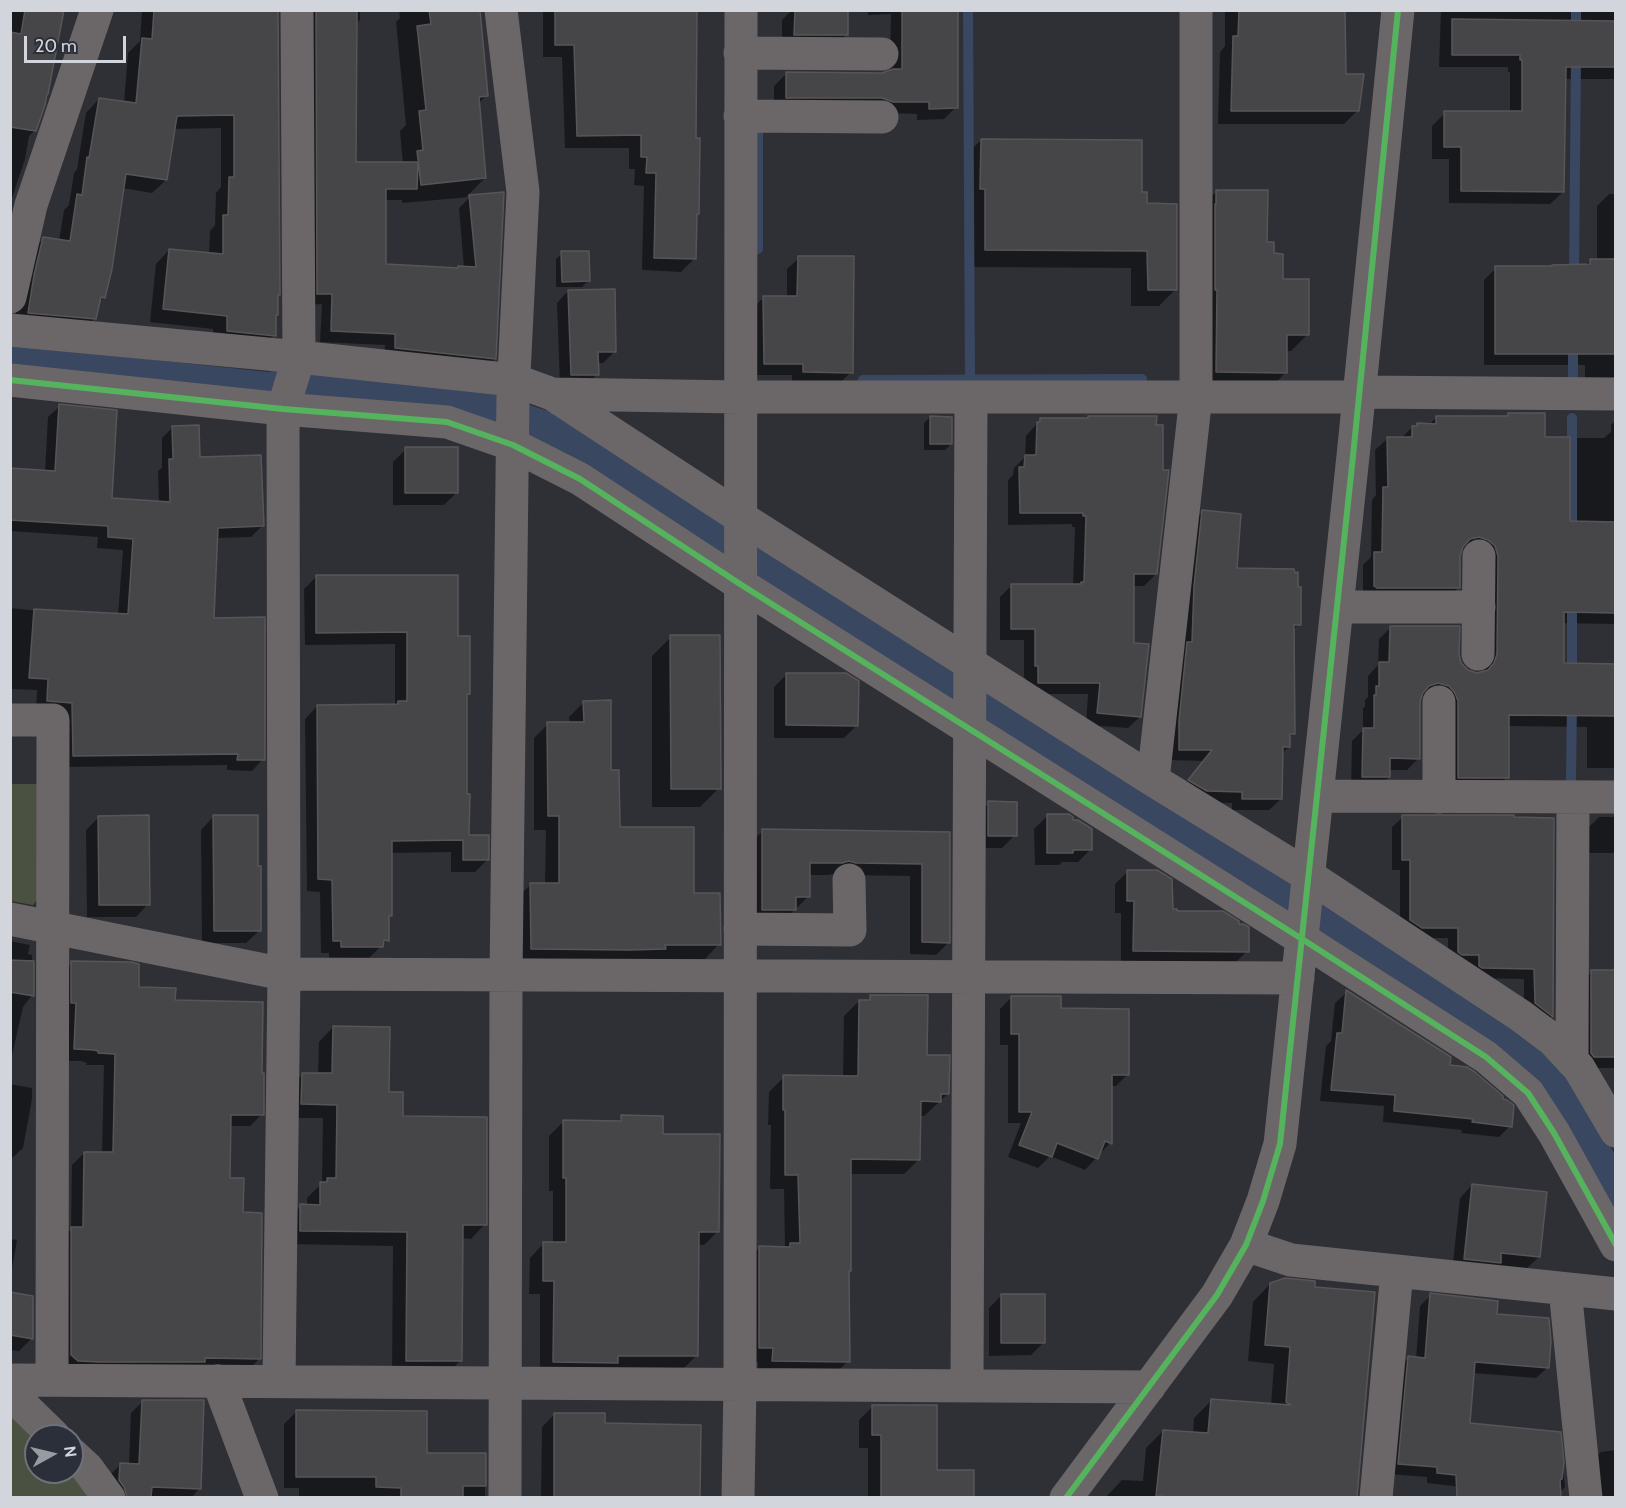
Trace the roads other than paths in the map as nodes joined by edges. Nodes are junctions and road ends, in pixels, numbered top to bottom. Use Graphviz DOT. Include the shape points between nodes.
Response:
graph roads {
  1 [pos="97,10"];
  2 [pos="297,10"];
  3 [pos="501,10"];
  4 [pos="741,10"];
  5 [pos="1196,10"];
  6 [pos="1398,10"];
  7 [pos="741,53"];
  8 [pos="882,54"];
  9 [pos="740,116"];
  10 [pos="882,117"];
  11 [pos="10,297"];
  12 [pos="10,330"];
  13 [pos="297,363"];
  14 [pos="10,380"];
  15 [pos="514,388"];
  16 [pos="552,394"];
  17 [pos="1359,394"];
  18 [pos="1616,394"];
  19 [pos="1196,396"];
  20 [pos="740,397"];
  21 [pos="971,397"];
  22 [pos="284,405"];
  23 [pos="513,441"];
  24 [pos="740,522"];
  25 [pos="1479,556"];
  26 [pos="740,577"];
  27 [pos="1337,607"];
  28 [pos="1479,607"];
  29 [pos="1478,654"];
  30 [pos="970,667"];
  31 [pos="1439,702"];
  32 [pos="10,720"];
  33 [pos="969,724"];
  34 [pos="1154,780"];
  35 [pos="1317,796"];
  36 [pos="1439,797"];
  37 [pos="1573,797"];
  38 [pos="1616,797"];
  39 [pos="849,880"];
  40 [pos="1308,880"];
  41 [pos="10,919"];
  42 [pos="53,927"];
  43 [pos="740,930"];
  44 [pos="1302,936"];
  45 [pos="284,974"];
  46 [pos="506,975"];
  47 [pos="740,976"];
  48 [pos="968,977"];
  49 [pos="1298,978"];
  50 [pos="1572,1061"];
  51 [pos="1616,1131"];
  52 [pos="1246,1245"];
  53 [pos="1616,1245"];
  54 [pos="1397,1271"];
  55 [pos="1565,1289"];
  56 [pos="1616,1294"];
  57 [pos="52,1379"];
  58 [pos="10,1380"];
  59 [pos="219,1380"];
  60 [pos="279,1381"];
  61 [pos="506,1383"];
  62 [pos="740,1384"];
  63 [pos="967,1386"];
  64 [pos="1149,1387"];
  65 [pos="10,1393"];
  66 [pos="42,1424"];
  67 [pos="84,1465"];
  68 [pos="109,1497"];
  69 [pos="262,1497"];
  70 [pos="506,1497"];
  71 [pos="738,1497"];
  72 [pos="1066,1497"];
  73 [pos="1376,1497"];
  74 [pos="1586,1497"];
  1 -- 11 [label="street" via="31,205"];
  2 -- 13 [label="street"];
  3 -- 15 [label="street" via="523,192"];
  4 -- 7 [label="street"];
  5 -- 19 [label="street"];
  6 -- 17 [label="street"];
  7 -- 8 [label="street"];
  7 -- 9 [label="street"];
  9 -- 10 [label="street"];
  9 -- 20 [label="street"];
  12 -- 13 [label="street"];
  13 -- 15 [label="street"];
  13 -- 22 [label="street"];
  14 -- 22 [label="street"];
  15 -- 16 [label="street"];
  15 -- 23 [label="street"];
  16 -- 20 [label="street"];
  16 -- 24 [label="street"];
  17 -- 18 [label="street"];
  17 -- 19 [label="street"];
  17 -- 27 [label="street"];
  19 -- 21 [label="street"];
  19 -- 34 [label="street"];
  20 -- 21 [label="street"];
  20 -- 24 [label="street"];
  21 -- 30 [label="street"];
  22 -- 23 [label="street" via="447,422"];
  22 -- 45 [label="street"];
  23 -- 26 [label="street"];
  23 -- 46 [label="street"];
  24 -- 26 [label="street"];
  24 -- 30 [label="street"];
  25 -- 28 [label="street"];
  26 -- 33 [label="street"];
  26 -- 43 [label="street"];
  27 -- 28 [label="street"];
  27 -- 35 [label="street"];
  28 -- 29 [label="street"];
  30 -- 33 [label="street"];
  30 -- 34 [label="street"];
  31 -- 36 [label="street"];
  32 -- 42 [label="street" via="53,720"];
  33 -- 44 [label="street"];
  33 -- 48 [label="street"];
  34 -- 40 [label="street"];
  35 -- 36 [label="street"];
  35 -- 40 [label="street"];
  36 -- 37 [label="street"];
  37 -- 38 [label="street"];
  37 -- 50 [label="street"];
  39 -- 43 [label="street" via="849,930"];
  40 -- 44 [label="street"];
  40 -- 50 [label="street" via="1521,1016 1553,1040"];
  41 -- 42 [label="street"];
  42 -- 45 [label="street"];
  42 -- 57 [label="street"];
  43 -- 47 [label="street"];
  44 -- 49 [label="street"];
  44 -- 53 [label="street" via="1486,1057 1528,1093"];
  45 -- 46 [label="street"];
  45 -- 60 [label="street"];
  46 -- 47 [label="street"];
  46 -- 61 [label="street"];
  47 -- 48 [label="street"];
  47 -- 62 [label="street"];
  48 -- 49 [label="street"];
  48 -- 63 [label="street"];
  49 -- 52 [label="street" via="1280,1144"];
  50 -- 51 [label="street"];
  52 -- 54 [label="street" via="1291,1260"];
  52 -- 64 [label="street" via="1217,1295"];
  54 -- 55 [label="street"];
  54 -- 73 [label="street"];
  55 -- 56 [label="street"];
  55 -- 74 [label="street"];
  57 -- 58 [label="street"];
  57 -- 59 [label="street"];
  59 -- 60 [label="street"];
  59 -- 69 [label="street"];
  60 -- 61 [label="street"];
  61 -- 62 [label="street"];
  61 -- 70 [label="street"];
  62 -- 63 [label="street"];
  62 -- 71 [label="street"];
  63 -- 64 [label="street"];
  64 -- 72 [label="street"];
  65 -- 66 [label="street"];
  67 -- 68 [label="street"];
}
